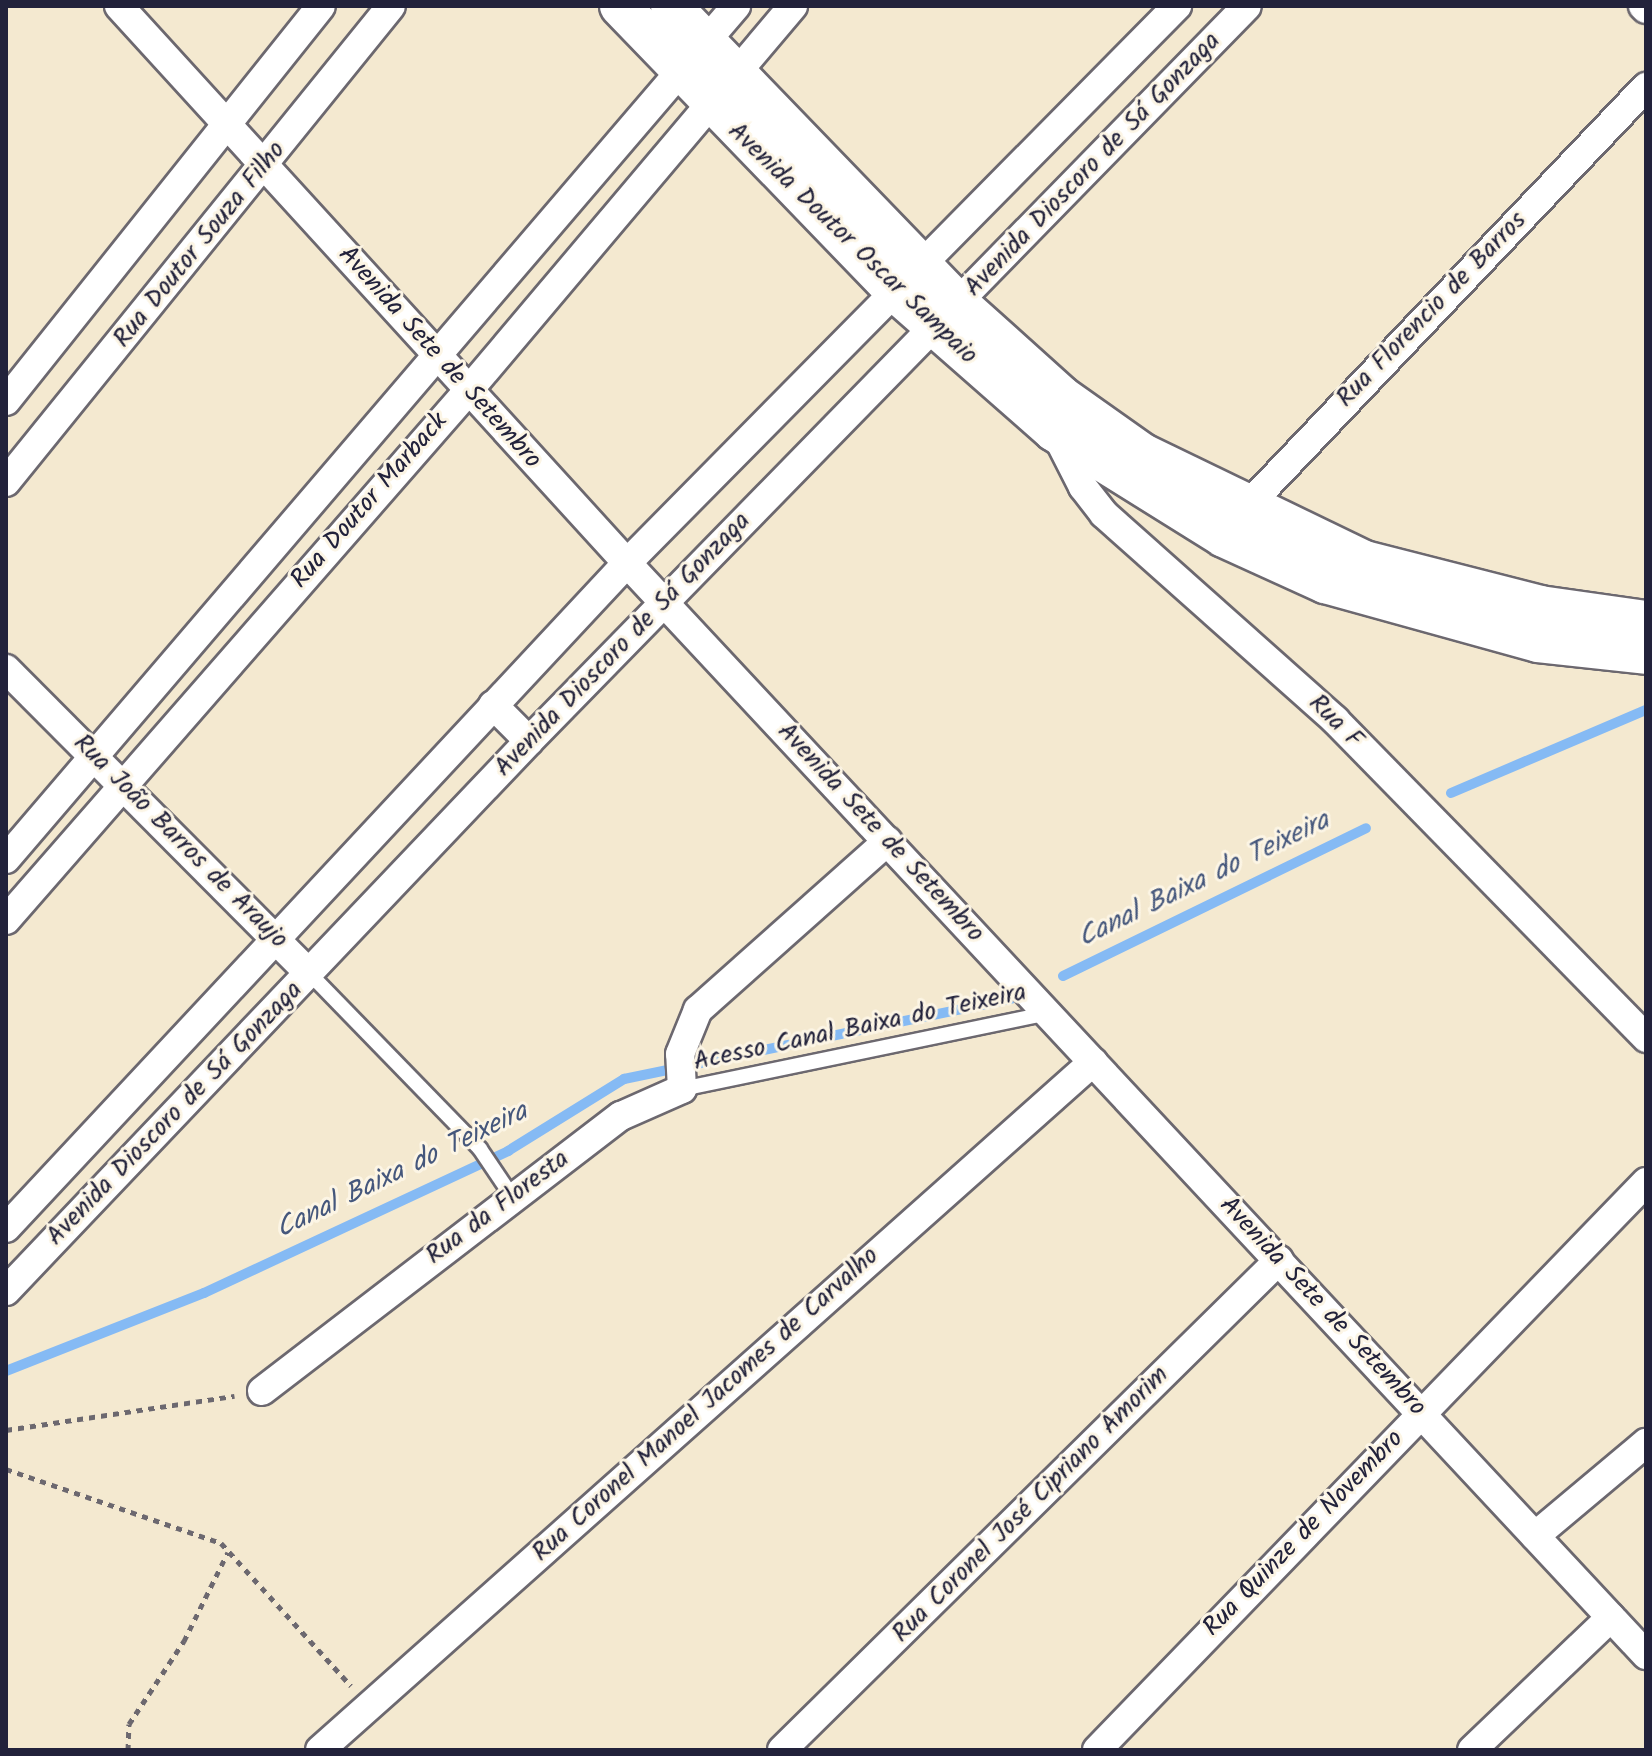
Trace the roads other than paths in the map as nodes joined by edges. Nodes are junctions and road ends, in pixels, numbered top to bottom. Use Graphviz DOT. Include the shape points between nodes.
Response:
graph roads {
  1 [pos="119,6"];
  2 [pos="321,6"];
  3 [pos="391,6"];
  4 [pos="620,6"];
  5 [pos="671,6"];
  6 [pos="736,6"];
  7 [pos="793,6"];
  8 [pos="1177,6"];
  9 [pos="1247,6"];
  10 [pos="692,58"];
  11 [pos="734,74"];
  12 [pos="1646,87"];
  13 [pos="709,104"];
  14 [pos="228,127"];
  15 [pos="265,167"];
  16 [pos="910,280"];
  17 [pos="946,317"];
  18 [pos="436,357"];
  19 [pos="468,391"];
  20 [pos="6,401"];
  21 [pos="1058,413"];
  22 [pos="6,482"];
  23 [pos="1234,522"];
  24 [pos="627,563"];
  25 [pos="664,601"];
  26 [pos="1646,621"];
  27 [pos="1646,654"];
  28 [pos="6,669"];
  29 [pos="493,705"];
  30 [pos="529,741"];
  31 [pos="93,753"];
  32 [pos="123,782"];
  33 [pos="888,841"];
  34 [pos="6,859"];
  35 [pos="6,920"];
  36 [pos="275,936"];
  37 [pos="309,973"];
  38 [pos="1048,1013"];
  39 [pos="1646,1038"];
  40 [pos="1093,1062"];
  41 [pos="681,1074"];
  42 [pos="1646,1182"];
  43 [pos="511,1195"];
  44 [pos="6,1228"];
  45 [pos="1279,1260"];
  46 [pos="6,1291"];
  47 [pos="262,1391"];
  48 [pos="1421,1413"];
  49 [pos="1646,1443"];
  50 [pos="1535,1536"];
  51 [pos="1611,1617"];
  52 [pos="1646,1655"];
  53 [pos="320,1750"];
  54 [pos="782,1750"];
  55 [pos="1097,1750"];
  56 [pos="1472,1750"];
  1 -- 14 [label="street, Avenida Sete de Setembro"];
  2 -- 14 [label="street, Rua Doutor Souza Filho"];
  3 -- 15 [label="street, Rua Doutor Souza Filho"];
  4 -- 10 [label="main road, Avenida Doutor Oscar Sampaio"];
  5 -- 10 [label="main road, Avenida Doutor Oscar Sampaio"];
  6 -- 10 [label="street, Rua Doutor Marback"];
  7 -- 11 [label="street, Rua Doutor Marback"];
  8 -- 16 [label="street, Avenida Dioscoro de Sá Gonzaga"];
  9 -- 17 [label="street, Avenida Dioscoro de Sá Gonzaga"];
  10 -- 11 [label="main road, Avenida Doutor Oscar Sampaio"];
  10 -- 13 [label="main road, Avenida Doutor Oscar Sampaio"];
  10 -- 18 [label="street, Rua Doutor Marback"];
  11 -- 13 [label="street, Rua Doutor Marback"];
  11 -- 16 [label="main road, Avenida Doutor Oscar Sampaio"];
  12 -- 23 [label="street, Rua Florencio de Barros"];
  13 -- 16 [label="main road, Avenida Doutor Oscar Sampaio"];
  13 -- 19 [label="street, Rua Doutor Marback"];
  14 -- 15 [label="street, Avenida Sete de Setembro"];
  14 -- 20 [label="street, Rua Doutor Souza Filho"];
  15 -- 18 [label="street, Avenida Sete de Setembro"];
  15 -- 22 [label="street, Rua Doutor Souza Filho"];
  16 -- 17 [label="main road, Avenida Doutor Oscar Sampaio"];
  16 -- 24 [label="street, Avenida Dioscoro de Sá Gonzaga"];
  17 -- 21 [label="main road, Avenida Doutor Oscar Sampaio"];
  17 -- 25 [label="street, Avenida Dioscoro de Sá Gonzaga"];
  18 -- 19 [label="street, Avenida Sete de Setembro"];
  18 -- 31 [label="street, Rua Doutor Marback"];
  19 -- 24 [label="street, Avenida Sete de Setembro"];
  19 -- 32 [label="street, Rua Doutor Marback"];
  21 -- 23 [label="main road, Avenida Doutor Oscar Sampaio" via="1143,454"];
  21 -- 39 [label="street, Rua F" via="1083,487 1104,514 1335,720"];
  23 -- 26 [label="main road" via="1540,606"];
  23 -- 27 [label="main road" via="1325,583 1538,642"];
  24 -- 25 [label="street, Avenida Sete de Setembro"];
  24 -- 29 [label="street, Avenida Dioscoro de Sá Gonzaga"];
  25 -- 30 [label="street, Avenida Dioscoro de Sá Gonzaga"];
  25 -- 33 [label="street, Avenida Sete de Setembro"];
  28 -- 31 [label="street, Rua João Barros de Araujo"];
  29 -- 30 [label="street"];
  29 -- 36 [label="street, Avenida Dioscoro de Sá Gonzaga"];
  30 -- 37 [label="street, Avenida Dioscoro de Sá Gonzaga"];
  31 -- 32 [label="street, Rua João Barros de Araujo"];
  31 -- 34 [label="street, Rua Doutor Marback"];
  32 -- 35 [label="street, Rua Doutor Marback"];
  32 -- 36 [label="street, Rua João Barros de Araujo"];
  33 -- 38 [label="street, Avenida Sete de Setembro"];
  33 -- 41 [label="street" via="714,992 685,1032"];
  36 -- 37 [label="street, Rua João Barros de Araujo"];
  36 -- 44 [label="street, Avenida Dioscoro de Sá Gonzaga"];
  37 -- 43 [label="lane, Rua João Barros de Araujo" via="480,1149"];
  37 -- 46 [label="street, Avenida Dioscoro de Sá Gonzaga"];
  38 -- 40 [label="street, Avenida Sete de Setembro"];
  38 -- 41 [label="lane, Acesso Canal Baixa do Teixeira"];
  40 -- 45 [label="street, Avenida Sete de Setembro"];
  40 -- 53 [label="street, Rua Coronel Manoel Jacomes de Carvalho"];
  41 -- 43 [label="street, Rua da Floresta"];
  42 -- 48 [label="street, Rua Quinze de Novembro"];
  43 -- 47 [label="street, Rua da Floresta"];
  45 -- 48 [label="street, Avenida Sete de Setembro"];
  45 -- 54 [label="street, Rua Coronel José Cipriano Amorim"];
  48 -- 50 [label="street, Avenida Sete de Setembro"];
  48 -- 55 [label="street, Rua Quinze de Novembro"];
  49 -- 50 [label="street"];
  50 -- 51 [label="street, Avenida Sete de Setembro"];
  51 -- 52 [label="street, Avenida Sete de Setembro"];
  51 -- 56 [label="street"];
}
